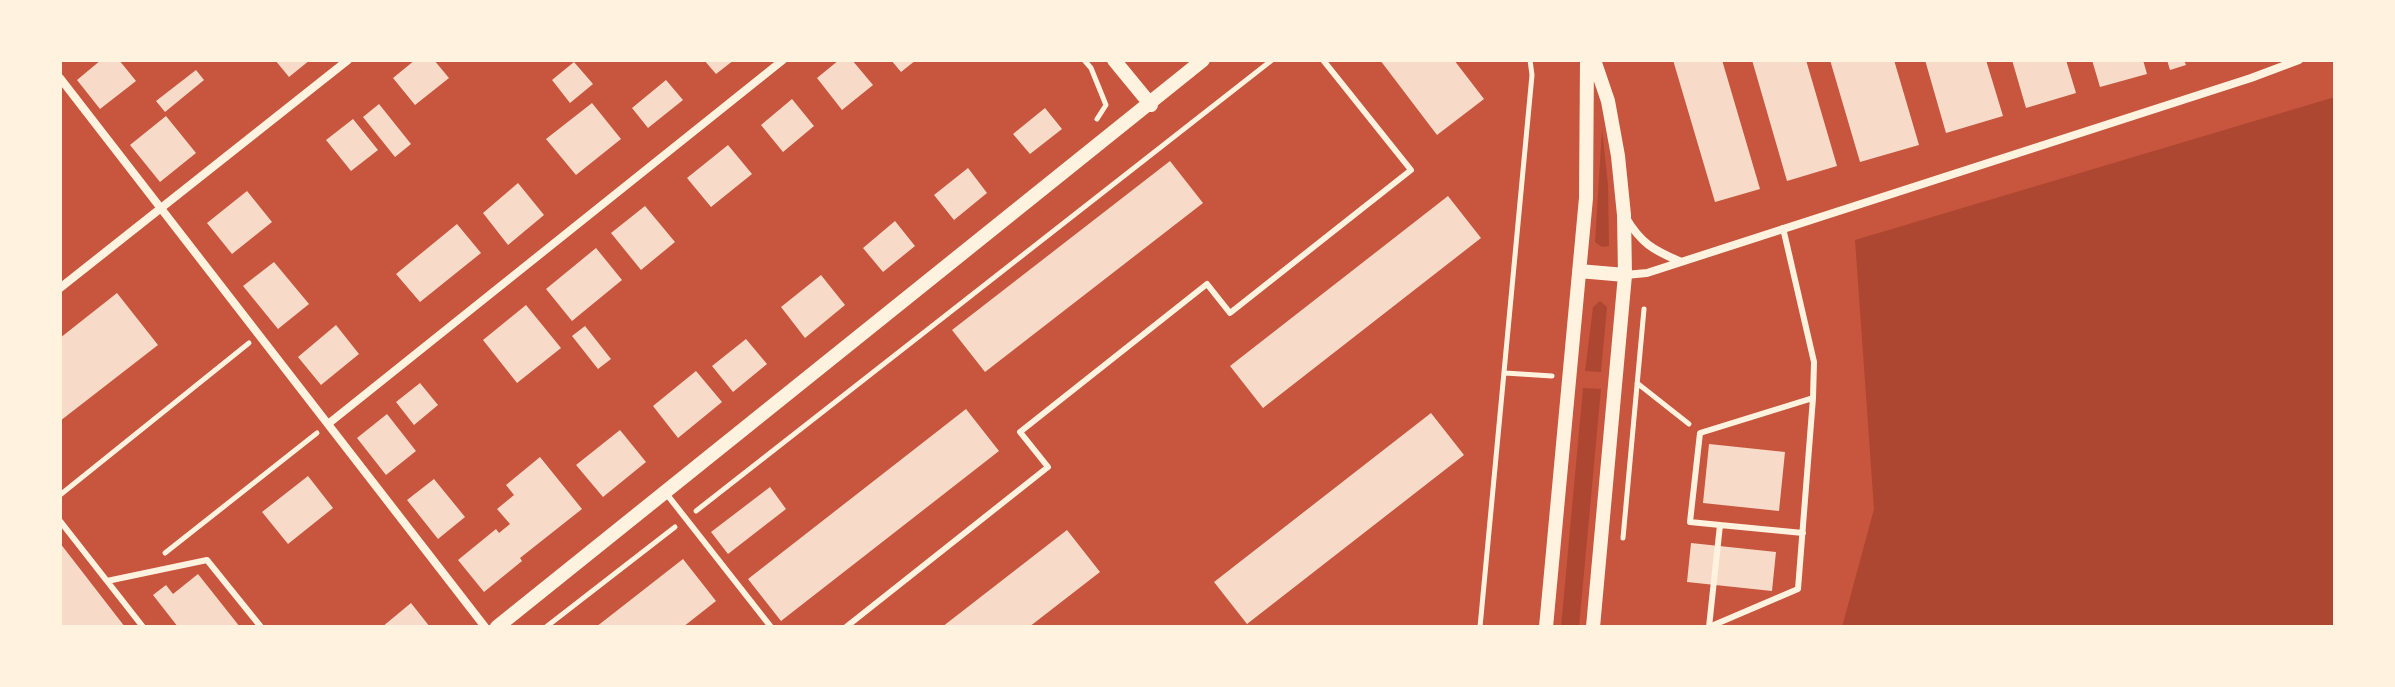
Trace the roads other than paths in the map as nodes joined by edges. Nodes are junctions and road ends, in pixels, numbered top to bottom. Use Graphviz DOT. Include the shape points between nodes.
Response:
graph roads {
  1 [pos="348,60"];
  2 [pos="783,60"];
  3 [pos="1114,60"];
  4 [pos="1203,60"];
  5 [pos="1323,60"];
  6 [pos="1587,60"];
  7 [pos="1594,60"];
  8 [pos="1604,60"];
  9 [pos="2299,60"];
  10 [pos="60,78"];
  11 [pos="1608,101"];
  12 [pos="1151,105"];
  13 [pos="161,208"];
  14 [pos="1624,215"];
  15 [pos="1783,228"];
  16 [pos="1680,261"];
  17 [pos="1579,271"];
  18 [pos="1625,275"];
  19 [pos="60,288"];
  20 [pos="1813,398"];
  21 [pos="328,424"];
  22 [pos="665,492"];
  23 [pos="60,521"];
  24 [pos="1720,525"];
  25 [pos="1803,533"];
  26 [pos="107,581"];
  27 [pos="143,627"];
  28 [pos="261,627"];
  29 [pos="485,627"];
  30 [pos="497,627"];
  31 [pos="771,627"];
  32 [pos="846,627"];
  33 [pos="1546,627"];
  34 [pos="1593,627"];
  35 [pos="1709,627"];
  1 -- 13 [label="street"];
  2 -- 21 [label="street"];
  3 -- 12 [label="street"];
  4 -- 12 [label="street"];
  5 -- 32 [label="lane" via="1411,170 1230,313 1207,284 1020,432 1048,467"];
  6 -- 17 [label="street" via="1586,198"];
  7 -- 11 [label="street"];
  8 -- 11 [label="street"];
  9 -- 15 [label="street"];
  10 -- 13 [label="street"];
  11 -- 14 [label="street"];
  12 -- 22 [label="street"];
  13 -- 19 [label="street"];
  13 -- 21 [label="street"];
  14 -- 16 [label="street" via="1637,237"];
  14 -- 18 [label="street"];
  15 -- 16 [label="street"];
  15 -- 20 [label="lane" via="1814,362"];
  16 -- 18 [label="street"];
  17 -- 18 [label="street"];
  17 -- 33 [label="street"];
  18 -- 34 [label="street"];
  20 -- 24 [label="lane" via="1700,433 1690,522"];
  20 -- 25 [label="lane"];
  21 -- 29 [label="street"];
  22 -- 30 [label="street"];
  22 -- 31 [label="lane"];
  23 -- 26 [label="lane"];
  24 -- 25 [label="lane"];
  24 -- 35 [label="lane"];
  25 -- 35 [label="lane" via="1798,589"];
  26 -- 27 [label="lane"];
  26 -- 28 [label="lane" via="207,560"];
}
